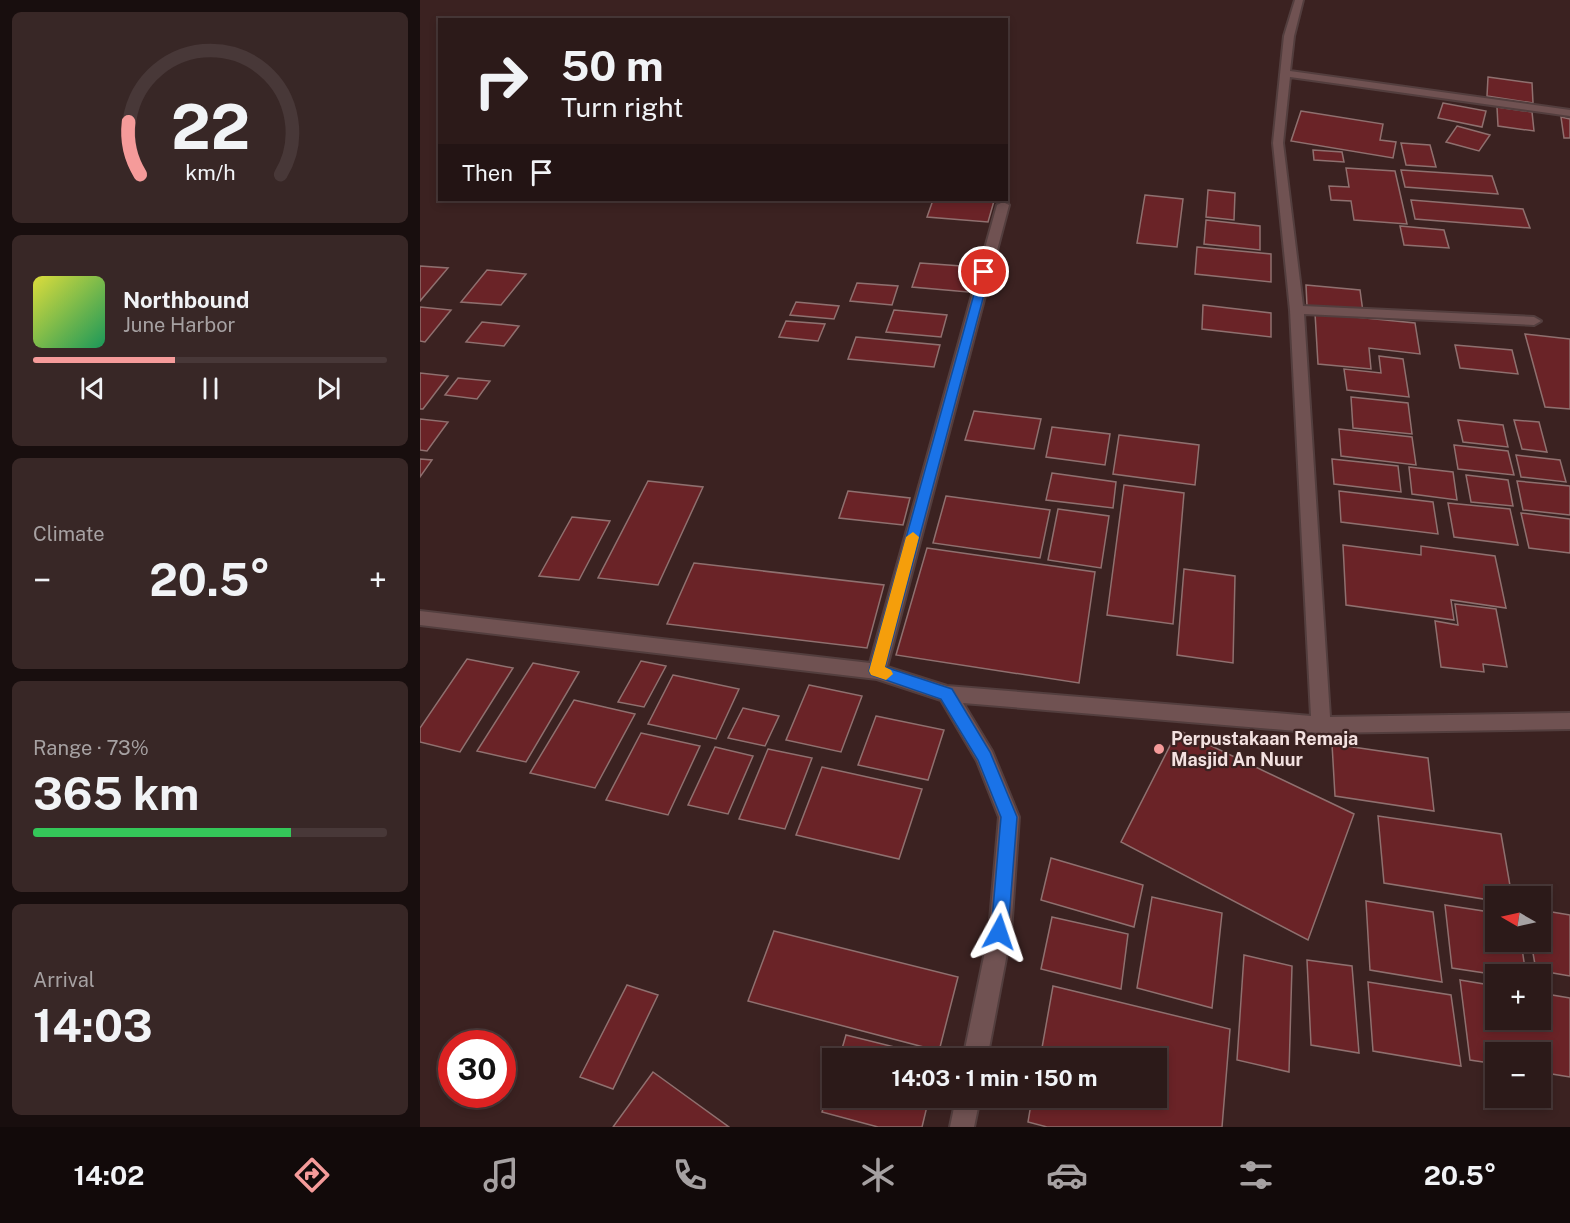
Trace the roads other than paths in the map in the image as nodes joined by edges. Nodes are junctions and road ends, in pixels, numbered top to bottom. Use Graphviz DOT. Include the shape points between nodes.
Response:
graph roads {
  1 [pos="1299,0"];
  2 [pos="1284,73"];
  3 [pos="1570,113"];
  4 [pos="1002,205"];
  5 [pos="1297,310"];
  6 [pos="1534,321"];
  7 [pos="420,618"];
  8 [pos="876,671"];
  9 [pos="947,694"];
  10 [pos="1570,720"];
  11 [pos="1321,725"];
  12 [pos="977,1048"];
  13 [pos="966,1108"];
  14 [pos="962,1127"];
  1 -- 2 [label="street"];
  2 -- 3 [label="street"];
  2 -- 5 [label="street" via="1278,143"];
  4 -- 8 [label="street"];
  5 -- 6 [label="street"];
  5 -- 11 [label="street"];
  7 -- 8 [label="street"];
  8 -- 9 [label="street"];
  9 -- 11 [label="street"];
  9 -- 12 [label="street" via="985,757 1009,817 999,932"];
  10 -- 11 [label="street"];
  13 -- 14 [label="street"];
}
